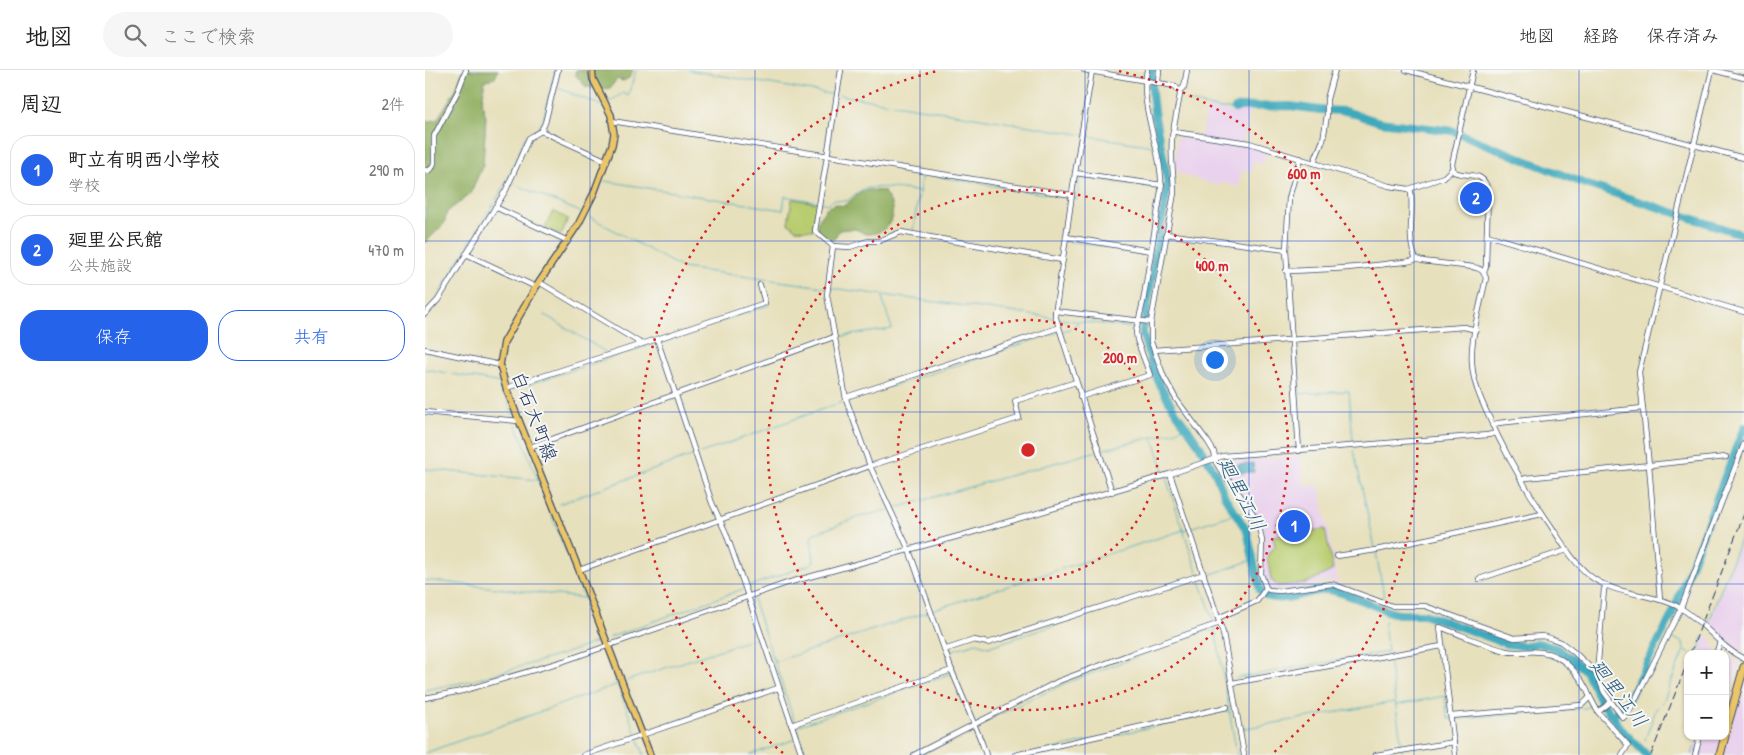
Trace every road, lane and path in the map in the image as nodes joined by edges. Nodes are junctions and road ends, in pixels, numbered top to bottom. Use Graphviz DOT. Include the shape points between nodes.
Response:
graph roads {
  1 [pos="466,70"];
  2 [pos="558,70"];
  3 [pos="592,70"];
  4 [pos="841,70"];
  5 [pos="1084,70"];
  6 [pos="1147,70"];
  7 [pos="1159,70"];
  8 [pos="1187,70"];
  9 [pos="1335,70"];
  10 [pos="1406,70"];
  11 [pos="1473,70"];
  12 [pos="1712,70"];
  13 [pos="1092,71"];
  14 [pos="1744,78"];
  15 [pos="1145,80"];
  16 [pos="1158,82"];
  17 [pos="1469,86"];
  18 [pos="1179,91"];
  19 [pos="612,121"];
  20 [pos="541,131"];
  21 [pos="1173,131"];
  22 [pos="1694,145"];
  23 [pos="826,156"];
  24 [pos="1300,158"];
  25 [pos="1744,158"];
  26 [pos="607,161"];
  27 [pos="1315,162"];
  28 [pos="1452,168"];
  29 [pos="425,170"];
  30 [pos="1075,173"];
  31 [pos="1162,186"];
  32 [pos="1409,189"];
  33 [pos="1072,197"];
  34 [pos="495,207"];
  35 [pos="1166,234"];
  36 [pos="1487,235"];
  37 [pos="1065,237"];
  38 [pos="568,241"];
  39 [pos="833,246"];
  40 [pos="1286,250"];
  41 [pos="1151,253"];
  42 [pos="466,254"];
  43 [pos="1416,259"];
  44 [pos="1062,260"];
  45 [pos="1286,271"];
  46 [pos="1484,272"];
  47 [pos="538,284"];
  48 [pos="759,285"];
  49 [pos="1660,287"];
  50 [pos="1744,312"];
  51 [pos="425,314"];
  52 [pos="1055,315"];
  53 [pos="1139,320"];
  54 [pos="1149,322"];
  55 [pos="1059,330"];
  56 [pos="1476,330"];
  57 [pos="834,337"];
  58 [pos="1294,339"];
  59 [pos="657,342"];
  60 [pos="642,344"];
  61 [pos="425,349"];
  62 [pos="1154,350"];
  63 [pos="500,365"];
  64 [pos="1076,382"];
  65 [pos="506,388"];
  66 [pos="676,395"];
  67 [pos="1081,397"];
  68 [pos="846,399"];
  69 [pos="1643,408"];
  70 [pos="425,412"];
  71 [pos="519,421"];
  72 [pos="1492,425"];
  73 [pos="1495,433"];
  74 [pos="1744,444"];
  75 [pos="530,447"];
  76 [pos="1299,450"];
  77 [pos="1726,457"];
  78 [pos="1214,458"];
  79 [pos="1649,465"];
  80 [pos="870,466"];
  81 [pos="1167,475"];
  82 [pos="1521,480"];
  83 [pos="1112,492"];
  84 [pos="1542,514"];
  85 [pos="720,520"];
  86 [pos="909,550"];
  87 [pos="1567,550"];
  88 [pos="1337,556"];
  89 [pos="579,570"];
  90 [pos="1202,575"];
  91 [pos="1479,579"];
  92 [pos="1606,586"];
  93 [pos="1266,588"];
  94 [pos="747,594"];
  95 [pos="1660,600"];
  96 [pos="1681,608"];
  97 [pos="1217,623"];
  98 [pos="1720,642"];
  99 [pos="608,645"];
  100 [pos="1442,646"];
  101 [pos="944,650"];
  102 [pos="1717,650"];
  103 [pos="1744,659"];
  104 [pos="1744,667"];
  105 [pos="953,672"];
  106 [pos="1597,674"];
  107 [pos="1232,683"];
  108 [pos="778,688"];
  109 [pos="1589,697"];
  110 [pos="425,698"];
  111 [pos="1611,702"];
  112 [pos="1227,707"];
  113 [pos="1598,712"];
  114 [pos="1451,718"];
  115 [pos="1729,721"];
  116 [pos="794,724"];
  117 [pos="975,726"];
  118 [pos="642,734"];
  119 [pos="1699,740"];
  120 [pos="1724,740"];
  121 [pos="1454,742"];
  122 [pos="584,755"];
  123 [pos="650,755"];
  124 [pos="802,755"];
  125 [pos="914,755"];
  126 [pos="986,755"];
  127 [pos="1015,755"];
  128 [pos="1244,755"];
  129 [pos="1376,755"];
  130 [pos="1455,755"];
  131 [pos="1622,755"];
  132 [pos="1695,755"];
  133 [pos="1720,755"];
  1 -- 29 [label="street" via="434,136 435,163 428,171"];
  2 -- 20 [label="street"];
  3 -- 19 [label="main road, 白石大町線"];
  4 -- 23 [label="street"];
  5 -- 13 [label="street"];
  6 -- 15 [label="street"];
  7 -- 16 [label="street"];
  8 -- 18 [label="street" via="1184,87"];
  9 -- 27 [label="street" via="1327,100 1323,140"];
  10 -- 17 [label="street"];
  11 -- 17 [label="street"];
  12 -- 14 [label="street"];
  12 -- 22 [label="street"];
  13 -- 15 [label="street"];
  13 -- 30 [label="street"];
  15 -- 16 [label="street"];
  15 -- 31 [label="street"];
  16 -- 18 [label="street" via="1175,86"];
  17 -- 22 [label="street"];
  17 -- 28 [label="street"];
  18 -- 21 [label="street"];
  19 -- 23 [label="street"];
  19 -- 26 [label="main road, 白石大町線" via="614,134"];
  20 -- 26 [label="street"];
  20 -- 34 [label="street" via="529,138"];
  21 -- 24 [label="street" via="1249,143"];
  21 -- 35 [label="street" via="1170,145 1174,180"];
  22 -- 25 [label="street"];
  22 -- 49 [label="street"];
  23 -- 33 [label="street"];
  23 -- 39 [label="street" via="815,231"];
  24 -- 27 [label="street"];
  24 -- 40 [label="street" via="1289,198"];
  26 -- 38 [label="main road, 白石大町線" via="587,208"];
  27 -- 32 [label="street" via="1389,186"];
  28 -- 32 [label="street" via="1445,177"];
  28 -- 36 [label="street" via="1459,174 1483,178 1487,183"];
  30 -- 31 [label="street"];
  30 -- 33 [label="street"];
  31 -- 41 [label="street"];
  32 -- 43 [label="street" via="1412,194 1411,242"];
  33 -- 37 [label="street"];
  34 -- 38 [label="street"];
  34 -- 42 [label="street"];
  35 -- 40 [label="street"];
  35 -- 54 [label="street"];
  36 -- 46 [label="street"];
  36 -- 49 [label="street"];
  37 -- 41 [label="street"];
  37 -- 44 [label="street"];
  38 -- 47 [label="main road, 白石大町線"];
  39 -- 44 [label="street" via="850,247 901,232"];
  39 -- 57 [label="street" via="827,287"];
  40 -- 45 [label="street"];
  41 -- 53 [label="street"];
  42 -- 47 [label="street"];
  42 -- 51 [label="street" via="438,300"];
  43 -- 45 [label="street" via="1357,268"];
  43 -- 46 [label="street" via="1480,268"];
  44 -- 52 [label="street"];
  45 -- 58 [label="street"];
  46 -- 56 [label="street" via="1486,278"];
  47 -- 60 [label="street"];
  47 -- 63 [label="main road, 白石大町線" via="504,342"];
  48 -- 59 [label="street" via="765,303"];
  49 -- 50 [label="street"];
  49 -- 69 [label="street" via="1639,372"];
  52 -- 53 [label="street"];
  52 -- 55 [label="street"];
  53 -- 54 [label="street"];
  53 -- 67 [label="street" via="1137,340 1150,375"];
  54 -- 62 [label="street"];
  55 -- 64 [label="street"];
  55 -- 68 [label="street"];
  56 -- 58 [label="street" via="1465,327"];
  56 -- 72 [label="street" via="1474,378"];
  57 -- 66 [label="street"];
  57 -- 68 [label="street"];
  58 -- 62 [label="street"];
  58 -- 76 [label="street"];
  59 -- 60 [label="street"];
  59 -- 66 [label="street"];
  60 -- 65 [label="street"];
  61 -- 63 [label="street"];
  62 -- 78 [label="street" via="1176,399 1208,442"];
  63 -- 65 [label="main road, 白石大町線"];
  64 -- 67 [label="street"];
  64 -- 80 [label="street" via="1015,401 1019,418"];
  65 -- 71 [label="main road, 白石大町線"];
  66 -- 75 [label="street"];
  66 -- 85 [label="street"];
  67 -- 83 [label="street"];
  68 -- 80 [label="street"];
  69 -- 72 [label="street"];
  69 -- 79 [label="street"];
  70 -- 71 [label="street"];
  71 -- 75 [label="main road, 白石大町線"];
  72 -- 73 [label="street"];
  73 -- 76 [label="street"];
  73 -- 82 [label="street"];
  74 -- 96 [label="street"];
  75 -- 89 [label="main road, 白石大町線"];
  76 -- 78 [label="street"];
  77 -- 79 [label="street"];
  78 -- 81 [label="street"];
  78 -- 93 [label="street" via="1258,521 1262,541 1261,574"];
  79 -- 82 [label="street"];
  79 -- 95 [label="street"];
  80 -- 85 [label="street"];
  80 -- 86 [label="street"];
  81 -- 83 [label="street"];
  81 -- 90 [label="street" via="1189,529"];
  82 -- 84 [label="street"];
  83 -- 86 [label="street"];
  84 -- 87 [label="street"];
  84 -- 88 [label="street"];
  85 -- 89 [label="street"];
  85 -- 94 [label="street"];
  86 -- 94 [label="street"];
  86 -- 101 [label="street"];
  87 -- 91 [label="street"];
  87 -- 92 [label="street" via="1578,565"];
  89 -- 99 [label="main road, 白石大町線"];
  90 -- 97 [label="street"];
  90 -- 101 [label="street" via="988,643 974,640"];
  92 -- 95 [label="street"];
  92 -- 106 [label="street"];
  93 -- 97 [label="street" via="1257,601"];
  93 -- 106 [label="street" via="1280,591 1332,584 1399,607 1425,606 1514,638 1543,636 1561,642"];
  94 -- 99 [label="street"];
  94 -- 108 [label="street"];
  95 -- 96 [label="street"];
  96 -- 98 [label="street"];
  96 -- 111 [label="street" via="1629,712 1623,718"];
  97 -- 107 [label="street"];
  97 -- 117 [label="street" via="1059,681"];
  98 -- 102 [label="street"];
  98 -- 103 [label="street"];
  99 -- 110 [label="street" via="564,662 471,689"];
  99 -- 118 [label="main road, 白石大町線"];
  100 -- 107 [label="street"];
  100 -- 109 [label="street" via="1440,627 1507,652 1549,654 1577,674"];
  100 -- 114 [label="street"];
  101 -- 105 [label="street"];
  104 -- 115 [label="highway"];
  105 -- 116 [label="street"];
  105 -- 117 [label="street"];
  106 -- 111 [label="street"];
  107 -- 128 [label="street"];
  108 -- 116 [label="street"];
  108 -- 118 [label="street"];
  109 -- 113 [label="street"];
  109 -- 114 [label="street" via="1582,705"];
  111 -- 113 [label="street"];
  112 -- 127 [label="street"];
  113 -- 131 [label="street" via="1628,745"];
  114 -- 121 [label="street"];
  116 -- 124 [label="street"];
  117 -- 125 [label="street"];
  117 -- 126 [label="street"];
  118 -- 122 [label="street"];
  118 -- 123 [label="main road, 白石大町線"];
  119 -- 132 [label="street"];
  120 -- 133 [label="highway"];
  121 -- 129 [label="street"];
  121 -- 130 [label="street"];
}
